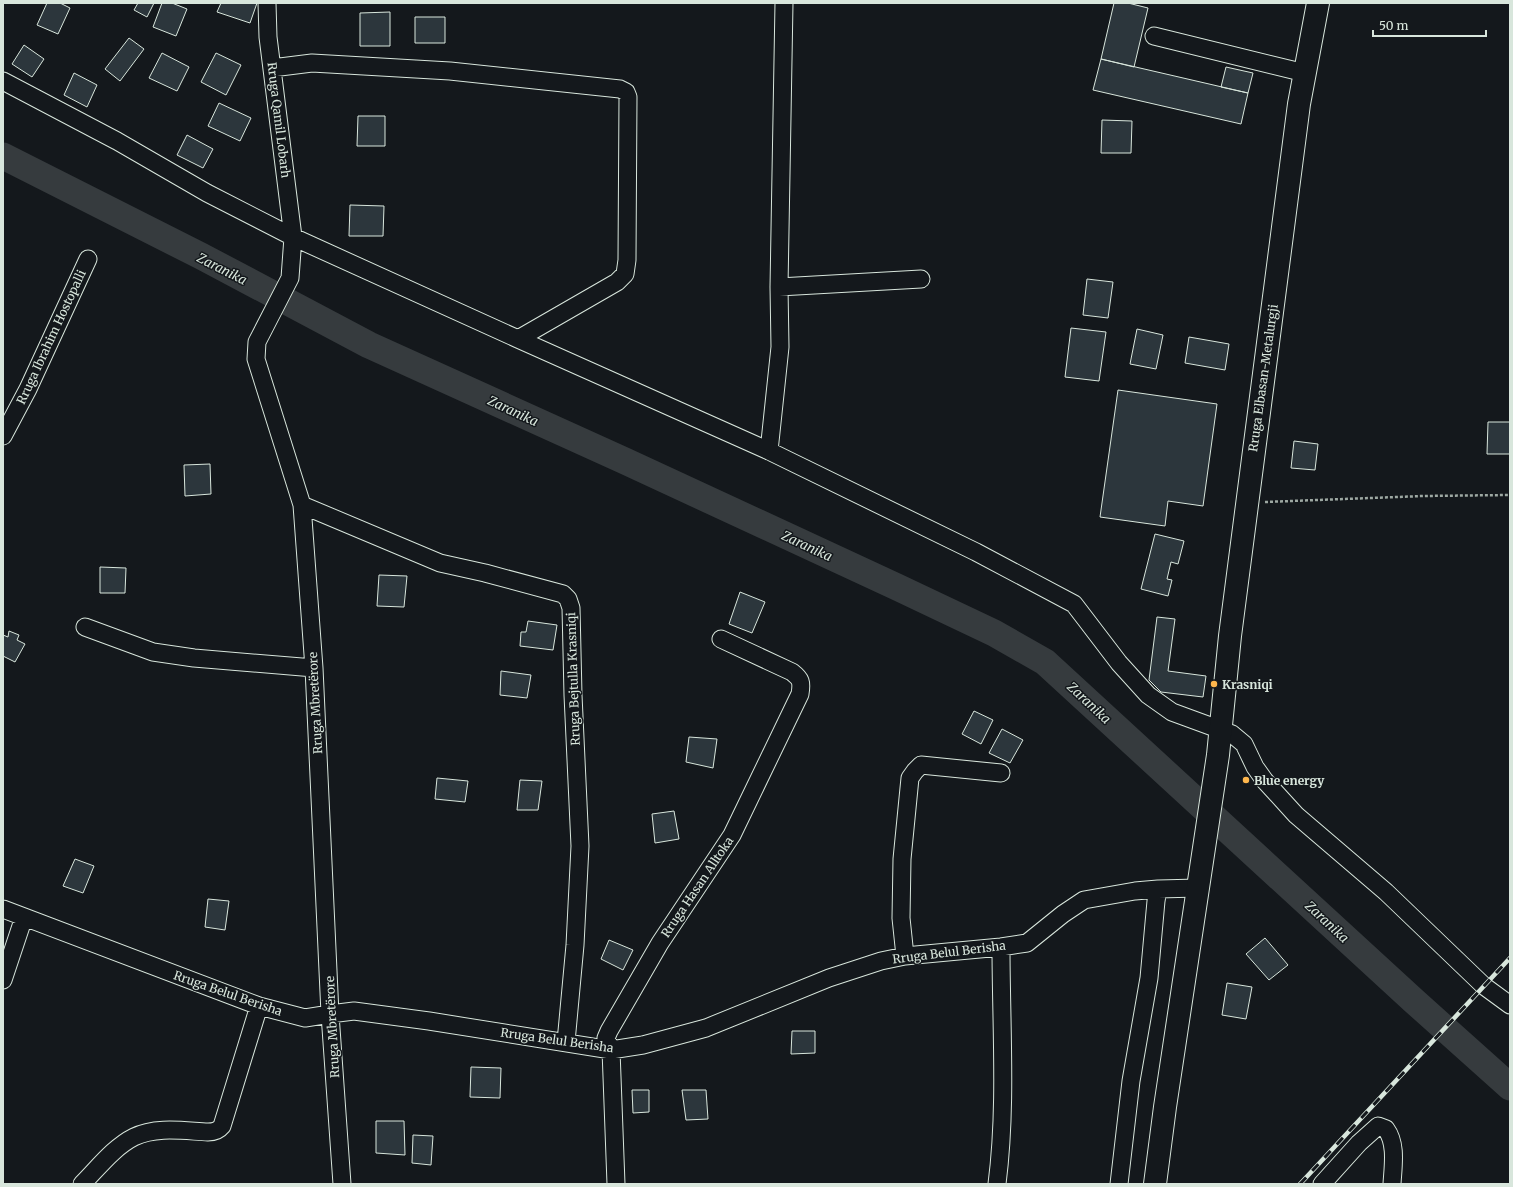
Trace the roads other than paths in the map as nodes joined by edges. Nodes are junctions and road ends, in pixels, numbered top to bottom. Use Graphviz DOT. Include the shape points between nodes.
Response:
graph roads {
  1 [pos="267,3"];
  2 [pos="784,3"];
  3 [pos="1318,3"];
  4 [pos="1154,36"];
  5 [pos="272,68"];
  6 [pos="1305,73"];
  7 [pos="3,81"];
  8 [pos="293,237"];
  9 [pos="88,259"];
  10 [pos="921,279"];
  11 [pos="779,287"];
  12 [pos="518,339"];
  13 [pos="3,436"];
  14 [pos="769,450"];
  15 [pos="302,505"];
  16 [pos="85,627"];
  17 [pos="721,639"];
  18 [pos="314,668"];
  19 [pos="1220,730"];
  20 [pos="1001,772"];
  21 [pos="1199,878"];
  22 [pos="1158,889"];
  23 [pos="3,909"];
  24 [pos="24,917"];
  25 [pos="1000,947"];
  26 [pos="905,956"];
  27 [pos="3,980"];
  28 [pos="1510,1005"];
  29 [pos="259,1006"];
  30 [pos="330,1014"];
  31 [pos="566,1042"];
  32 [pos="611,1050"];
  33 [pos="82,1184"];
  34 [pos="342,1184"];
  35 [pos="616,1184"];
  36 [pos="997,1184"];
  37 [pos="1119,1184"];
  38 [pos="1155,1184"];
  39 [pos="1322,1184"];
  40 [pos="1392,1184"];
  1 -- 5 [label="street, Rruga Qamil Lobarh"];
  2 -- 11 [label="street"];
  3 -- 6 [label="main road, Rruga Elbasan-Metalurgji"];
  4 -- 6 [label="street"];
  5 -- 8 [label="street, Rruga Qamil Lobarh"];
  5 -- 12 [label="street" via="312,63 450,71 620,89 626,92 628,97 625,274 617,282"];
  6 -- 19 [label="main road, Rruga Elbasan-Metalurgji" via="1247,503"];
  7 -- 8 [label="street"];
  8 -- 12 [label="street"];
  8 -- 15 [label="street, Rruga Mbretërore" via="290,278 257,342 256,359"];
  9 -- 13 [label="street, Rruga Ibrahim Hostopalli" via="28,389"];
  10 -- 11 [label="street"];
  11 -- 14 [label="street" via="780,346"];
  12 -- 14 [label="street"];
  14 -- 19 [label="street" via="976,552 1074,604 1119,663 1148,695 1172,712"];
  15 -- 18 [label="street, Rruga Mbretërore"];
  15 -- 31 [label="street, Rruga Bejtulla Krasniqi" via="440,563 563,594 568,599 580,846 576,945"];
  16 -- 18 [label="street" via="153,652"];
  17 -- 32 [label="street, Rruga Hasan Alltoka" via="792,672 800,678 800,694 732,835 660,943 609,1031 606,1038"];
  18 -- 30 [label="street, Rruga Mbretërore"];
  19 -- 21 [label="main road, Rruga Elbasan-Metalurgji"];
  19 -- 28 [label="street" via="1232,734 1244,744 1265,781 1296,815 1386,892 1484,986"];
  20 -- 26 [label="street" via="921,765 910,778 902,859 901,918"];
  21 -- 22 [label="street, Rruga Belul Berisha"];
  21 -- 38 [label="main road"];
  22 -- 25 [label="street, Rruga Belul Berisha" via="1084,900 1027,942"];
  22 -- 37 [label="street" via="1149,978 1131,1081"];
  23 -- 24 [label="street, Rruga Belul Berisha"];
  24 -- 27 [label="street"];
  24 -- 29 [label="street, Rruga Belul Berisha"];
  25 -- 26 [label="street, Rruga Belul Berisha"];
  25 -- 36 [label="street" via="1002,1102"];
  26 -- 32 [label="street, Rruga Belul Berisha" via="828,978 706,1028 643,1045"];
  29 -- 30 [label="street, Rruga Belul Berisha" via="306,1018"];
  29 -- 33 [label="street" via="219,1130 157,1131 134,1137 111,1154"];
  30 -- 31 [label="street, Rruga Belul Berisha" via="354,1011"];
  30 -- 34 [label="street, Rruga Mbretërore"];
  31 -- 32 [label="street, Rruga Belul Berisha"];
  32 -- 35 [label="street, Rruga Hasan Alltoka"];
  39 -- 40 [label="street" via="1378,1126 1386,1128 1391,1135 1394,1152"];
}
